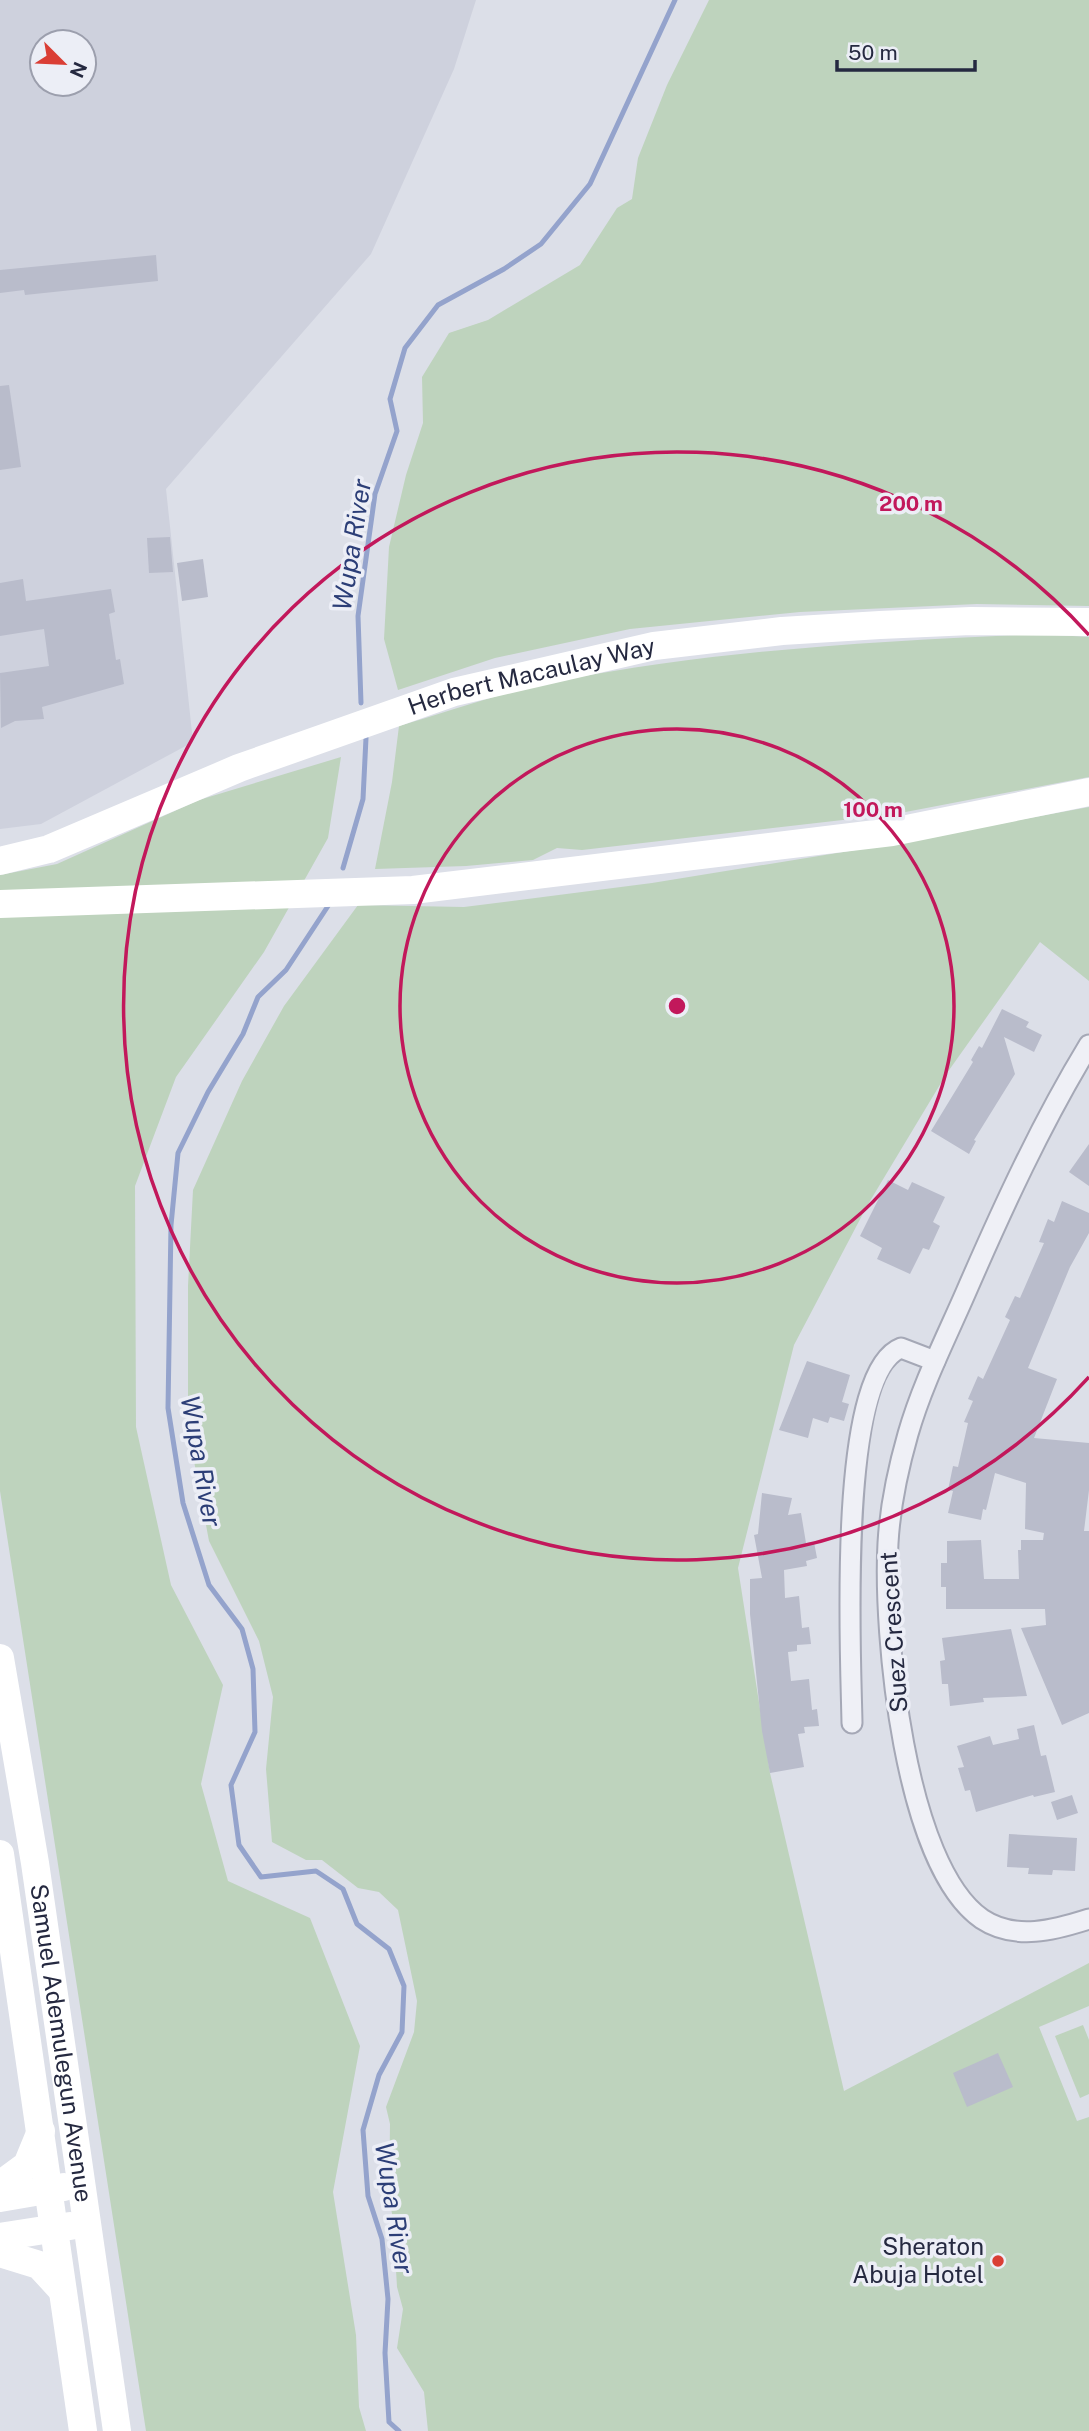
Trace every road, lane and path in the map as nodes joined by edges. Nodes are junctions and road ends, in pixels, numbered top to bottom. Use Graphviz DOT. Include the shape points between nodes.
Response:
graph roads {
  1 [pos="1089,622"];
  2 [pos="1089,792"];
  3 [pos="0,861"];
  4 [pos="0,904"];
  5 [pos="1089,1045"];
  6 [pos="935,1362"];
  7 [pos="0,1658"];
  8 [pos="852,1723"];
  9 [pos="1,1863"];
  10 [pos="35,1863"];
  11 [pos="1089,1919"];
  12 [pos="42,2129"];
  13 [pos="0,2185"];
  14 [pos="81,2185"];
  15 [pos="48,2190"];
  16 [pos="0,2198"];
  17 [pos="86,2223"];
  18 [pos="54,2228"];
  19 [pos="0,2237"];
  20 [pos="0,2253"];
  21 [pos="62,2291"];
  22 [pos="83,2431"];
  23 [pos="117,2431"];
  1 -- 3 [label="main road, Herbert Macaulay Way" via="971,621 782,631 654,646 454,692 239,768 49,849"];
  2 -- 4 [label="main road" via="892,832 413,890"];
  5 -- 6 [label="street, Suez Crescent" via="1056,1099 1006,1201"];
  6 -- 8 [label="street" via="901,1348 891,1352 877,1374 864,1412 851,1534"];
  6 -- 11 [label="street, Suez Crescent" via="908,1432 888,1542 887,1599 894,1675 915,1788 940,1867 958,1897 984,1920 1017,1931 1052,1932"];
  7 -- 10 [label="main road, Samuel Ademulegun Avenue"];
  9 -- 10 [label="street"];
  9 -- 12 [label="main road, Samuel Ademulegun Avenue"];
  10 -- 14 [label="main road, Samuel Ademulegun Avenue"];
  12 -- 13 [label="main road" via="27,2165"];
  12 -- 15 [label="main road, Samuel Ademulegun Avenue"];
  14 -- 15 [label="main road"];
  14 -- 17 [label="main road, Samuel Ademulegun Avenue"];
  15 -- 16 [label="main road"];
  15 -- 18 [label="main road, Samuel Ademulegun Avenue"];
  17 -- 18 [label="main road"];
  17 -- 23 [label="main road, Samuel Ademulegun Avenue"];
  18 -- 19 [label="main road"];
  18 -- 21 [label="main road, Samuel Ademulegun Avenue"];
  20 -- 21 [label="main road" via="39,2265"];
  21 -- 22 [label="main road, Samuel Ademulegun Avenue"];
}
